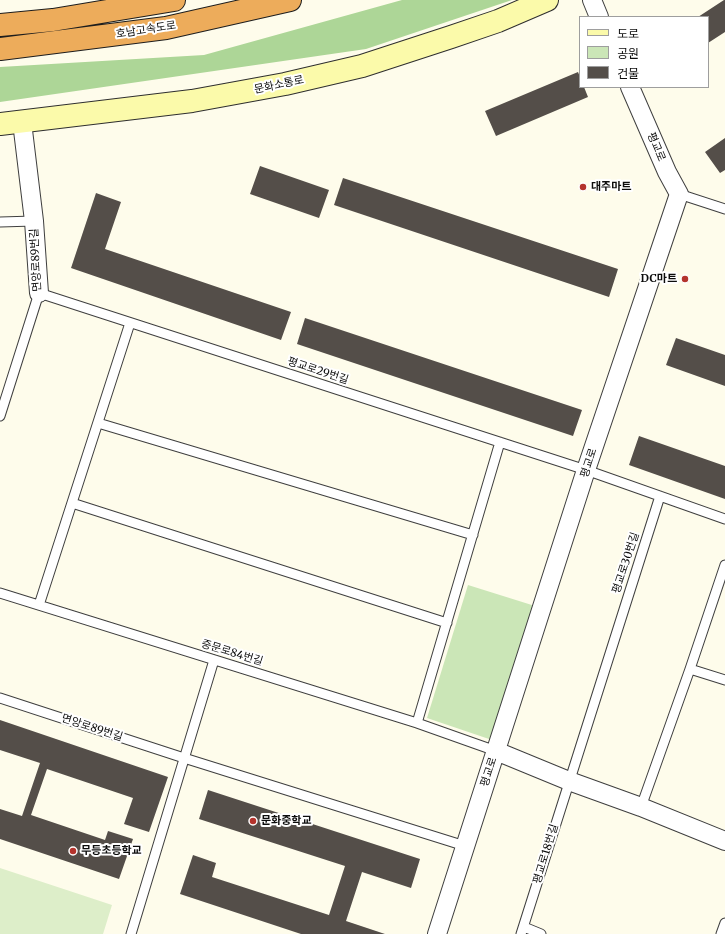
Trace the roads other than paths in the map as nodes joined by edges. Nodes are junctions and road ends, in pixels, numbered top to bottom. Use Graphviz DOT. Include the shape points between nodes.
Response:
graph roads {
  1 [pos="174,0"];
  2 [pos="290,0"];
  3 [pos="547,0"];
  4 [pos="592,0"];
  5 [pos="599,16"];
  6 [pos="0,24"];
  7 [pos="0,49"];
  8 [pos="630,88"];
  9 [pos="22,122"];
  10 [pos="0,124"];
  11 [pos="679,194"];
  12 [pos="725,209"];
  13 [pos="34,221"];
  14 [pos="0,222"];
  15 [pos="39,293"];
  16 [pos="130,323"];
  17 [pos="0,416"];
  18 [pos="98,423"];
  19 [pos="500,442"];
  20 [pos="586,470"];
  21 [pos="660,496"];
  22 [pos="72,503"];
  23 [pos="725,518"];
  24 [pos="473,534"];
  25 [pos="725,565"];
  26 [pos="0,593"];
  27 [pos="39,605"];
  28 [pos="447,623"];
  29 [pos="615,637"];
  30 [pos="214,660"];
  31 [pos="690,669"];
  32 [pos="725,680"];
  33 [pos="0,698"];
  34 [pos="417,723"];
  35 [pos="496,751"];
  36 [pos="184,758"];
  37 [pos="569,780"];
  38 [pos="641,807"];
  39 [pos="725,841"];
  40 [pos="465,846"];
  41 [pos="725,922"];
  42 [pos="522,931"];
  43 [pos="131,934"];
  44 [pos="437,934"];
  45 [pos="541,934"];
  46 [pos="721,934"];
  1 -- 6 [label="highway" via="53,20"];
  2 -- 7 [label="highway, 호남고속도로" via="166,28"];
  3 -- 9 [label="street, 문화소통로" via="498,21 362,66 285,84 192,101"];
  4 -- 5 [label="street"];
  8 -- 11 [label="street, 평교로"];
  9 -- 10 [label="street, 문화소통로"];
  9 -- 13 [label="street, 면앙로89번길"];
  11 -- 12 [label="lane"];
  11 -- 20 [label="street, 평교로"];
  13 -- 14 [label="lane"];
  13 -- 15 [label="street, 면앙로89번길"];
  15 -- 16 [label="lane, 평교로29번길"];
  15 -- 17 [label="lane, 면앙로89번길"];
  16 -- 18 [label="lane"];
  16 -- 19 [label="lane, 평교로29번길"];
  18 -- 22 [label="lane"];
  18 -- 24 [label="lane"];
  19 -- 20 [label="lane, 평교로29번길"];
  19 -- 24 [label="lane"];
  20 -- 21 [label="lane"];
  20 -- 35 [label="street, 평교로"];
  21 -- 23 [label="lane"];
  21 -- 29 [label="lane, 평교로30번길"];
  22 -- 27 [label="lane"];
  22 -- 28 [label="lane"];
  24 -- 28 [label="lane"];
  25 -- 31 [label="lane"];
  26 -- 27 [label="lane, 중문로84번길"];
  27 -- 30 [label="lane, 중문로84번길"];
  28 -- 34 [label="lane"];
  29 -- 37 [label="lane, 평교로18번길"];
  30 -- 34 [label="lane, 중문로84번길"];
  30 -- 36 [label="lane"];
  31 -- 32 [label="lane"];
  31 -- 38 [label="lane"];
  33 -- 36 [label="lane, 면앙로89번길"];
  34 -- 35 [label="lane, 중문로84번길"];
  35 -- 37 [label="street"];
  35 -- 40 [label="street, 평교로"];
  36 -- 40 [label="lane"];
  36 -- 43 [label="lane"];
  37 -- 38 [label="street"];
  37 -- 42 [label="lane, 평교로18번길"];
  38 -- 39 [label="street"];
  40 -- 44 [label="street, 평교로"];
  41 -- 46 [label="lane"];
  42 -- 45 [label="lane"];
}
